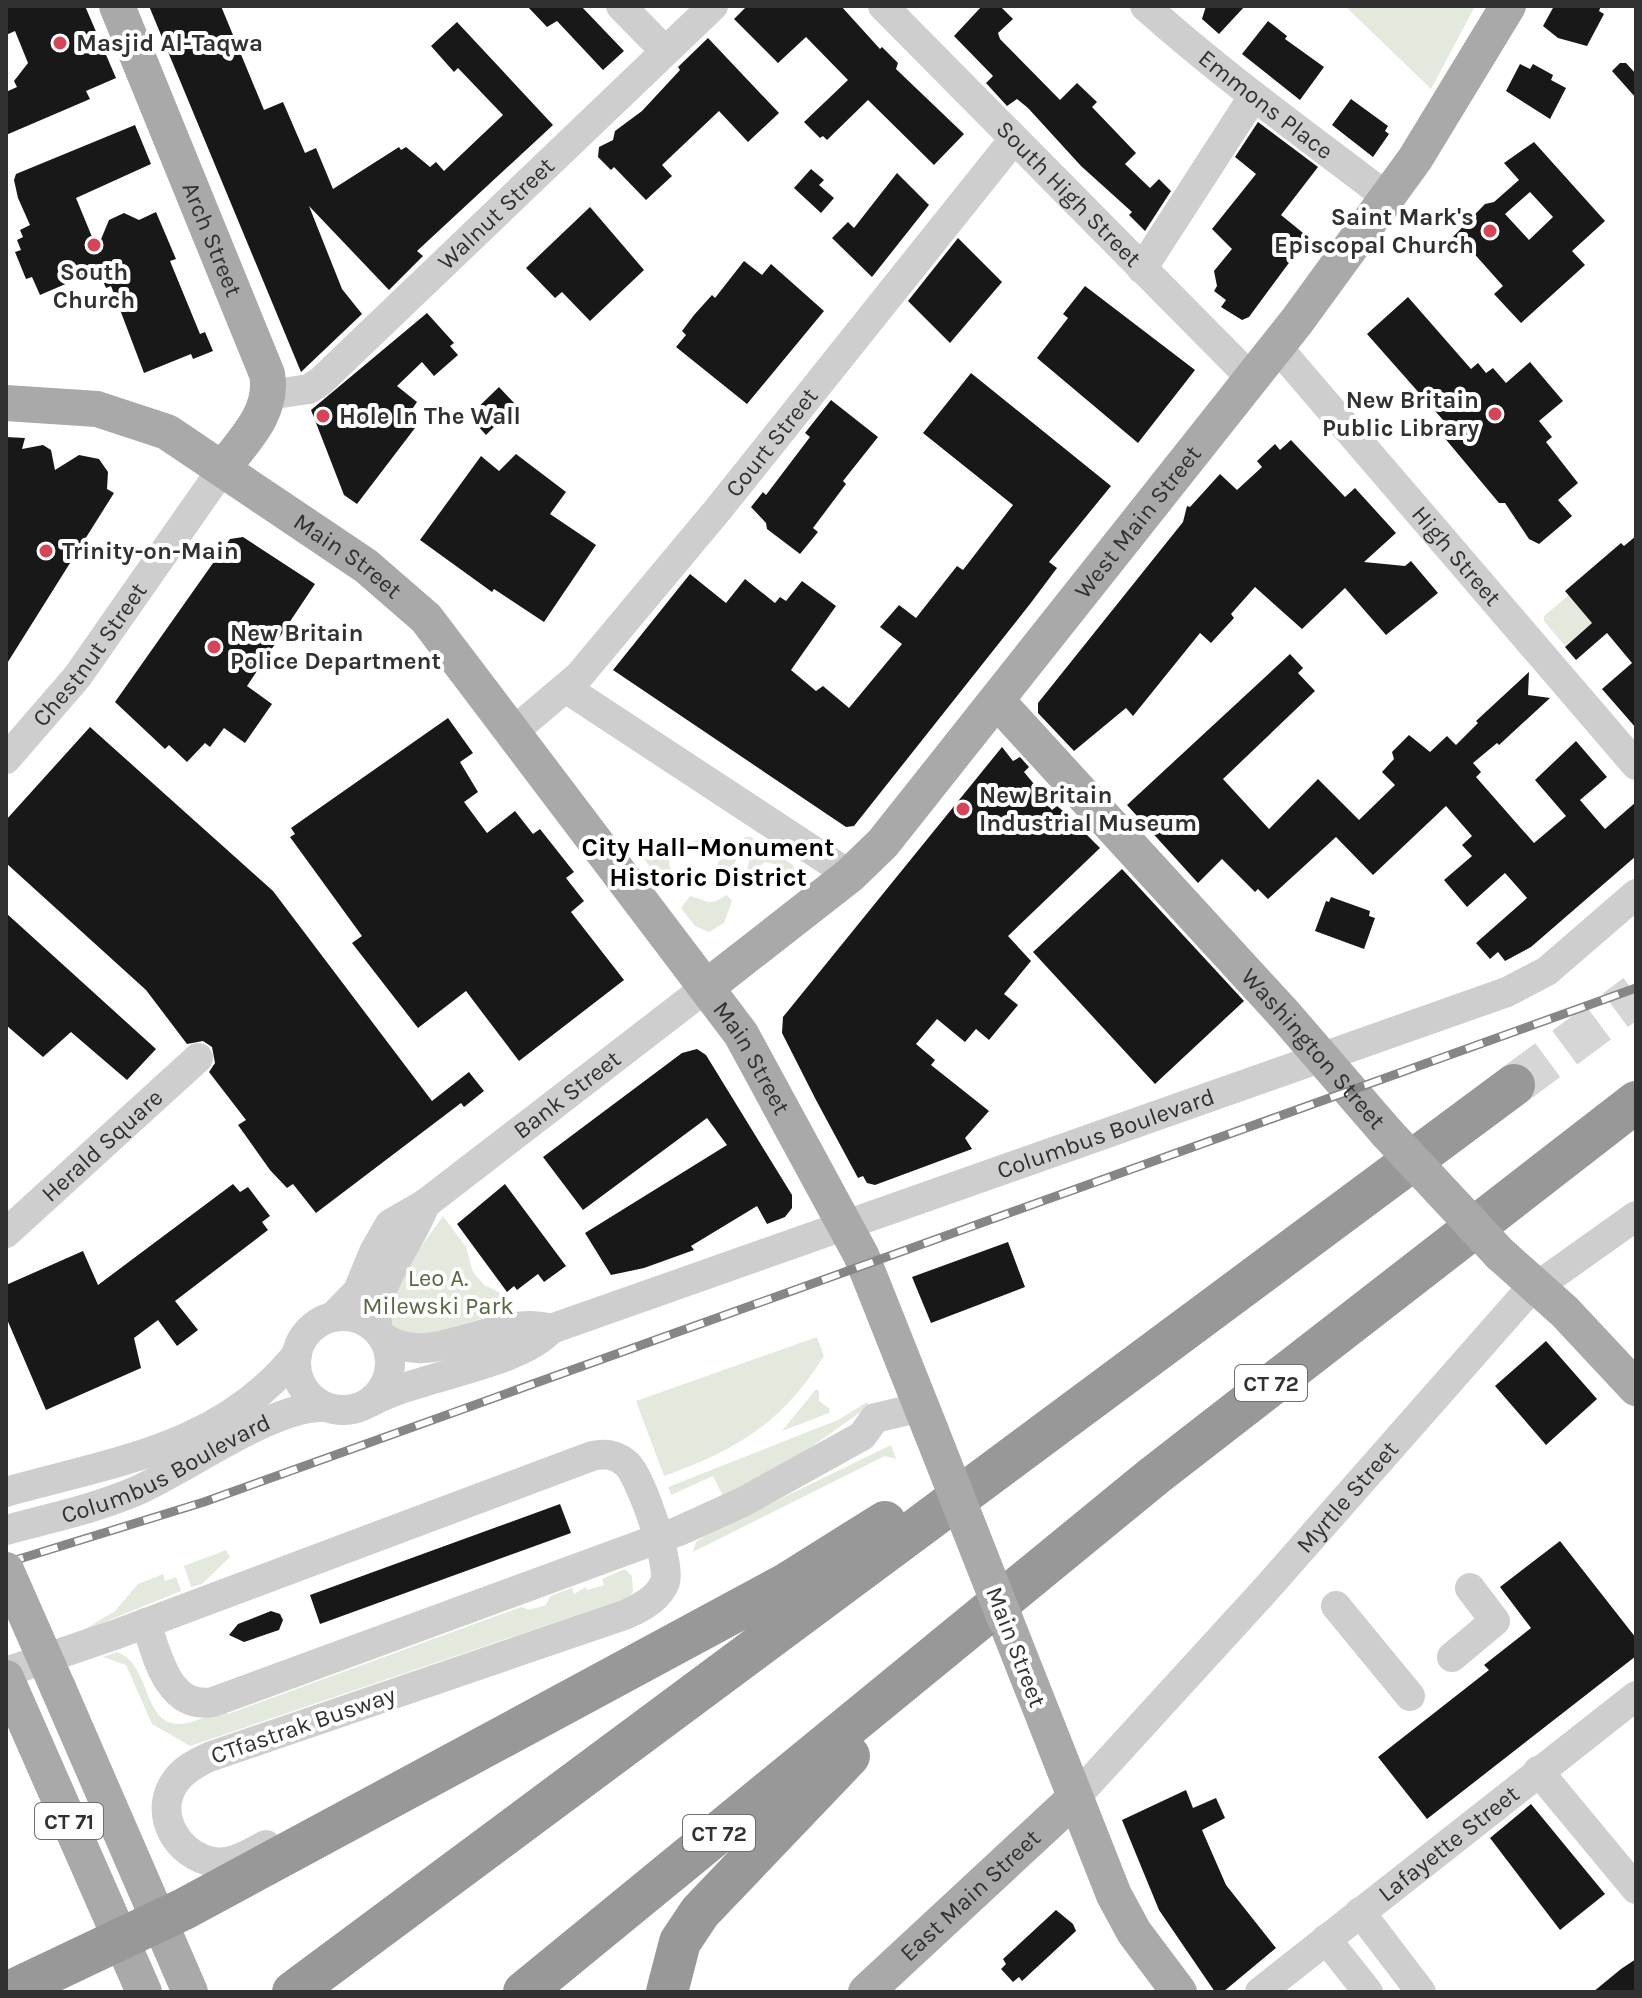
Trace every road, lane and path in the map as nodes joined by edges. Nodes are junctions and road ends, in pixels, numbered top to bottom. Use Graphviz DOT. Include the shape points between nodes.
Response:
graph roads {
  1 [pos="117,6"];
  2 [pos="621,6"];
  3 [pos="713,6"];
  4 [pos="883,6"];
  5 [pos="1145,6"];
  6 [pos="1508,6"];
  7 [pos="665,51"];
  8 [pos="1253,97"];
  9 [pos="1014,139"];
  10 [pos="1388,198"];
  11 [pos="1142,269"];
  12 [pos="1278,348"];
  13 [pos="1253,380"];
  14 [pos="268,395"];
  15 [pos="6,403"];
  16 [pos="223,468"];
  17 [pos="567,689"];
  18 [pos="997,701"];
  19 [pos="514,731"];
  20 [pos="6,759"];
  21 [pos="1636,765"];
  22 [pos="850,875"];
  23 [pos="1636,894"];
  24 [pos="708,986"];
  25 [pos="1321,1057"];
  26 [pos="198,1058"];
  27 [pos="1514,1085"];
  28 [pos="1636,1102"];
  29 [pos="425,1204"];
  30 [pos="1636,1216"];
  31 [pos="846,1225"];
  32 [pos="6,1233"];
  33 [pos="1534,1286"];
  34 [pos="333,1317"];
  35 [pos="551,1329"];
  36 [pos="381,1334"];
  37 [pos="297,1354"];
  38 [pos="1131,1371"];
  39 [pos="1636,1388"];
  40 [pos="371,1402"];
  41 [pos="325,1407"];
  42 [pos="926,1419"];
  43 [pos="20,1488"];
  44 [pos="57,1517"];
  45 [pos="6,1530"];
  46 [pos="658,1539"];
  47 [pos="6,1570"];
  48 [pos="1470,1588"];
  49 [pos="1336,1606"];
  50 [pos="146,1623"];
  51 [pos="1452,1657"];
  52 [pos="914,1673"];
  53 [pos="10,1685"];
  54 [pos="1410,1696"];
  55 [pos="1636,1696"];
  56 [pos="518,1729"];
  57 [pos="1538,1771"];
  58 [pos="1075,1798"];
  59 [pos="1636,1889"];
  60 [pos="1360,1912"];
  61 [pos="159,1922"];
  62 [pos="121,1938"];
  63 [pos="1326,1939"];
  64 [pos="346,1950"];
  65 [pos="189,1990"];
  66 [pos="9,1992"];
  67 [pos="144,1992"];
  68 [pos="271,1992"];
  69 [pos="293,1992"];
  70 [pos="524,1992"];
  71 [pos="667,1992"];
  72 [pos="866,1992"];
  73 [pos="1179,1992"];
  74 [pos="1260,1992"];
  75 [pos="1368,1992"];
  76 [pos="1421,1992"];
  1 -- 14 [label="main road, Arch Street" via="259,348"];
  2 -- 7 [label="street"];
  3 -- 7 [label="street, Walnut Street"];
  4 -- 9 [label="street, South High Street"];
  5 -- 8 [label="street, Emmons Place"];
  6 -- 10 [label="main road, West Main Street"];
  7 -- 14 [label="street, Walnut Street" via="326,378 309,389"];
  8 -- 10 [label="street, Emmons Place"];
  8 -- 11 [label="street"];
  9 -- 11 [label="street, South High Street"];
  9 -- 17 [label="street, Court Street"];
  10 -- 12 [label="main road, West Main Street"];
  11 -- 13 [label="street, South High Street"];
  12 -- 13 [label="main road, West Main Street"];
  12 -- 21 [label="street, High Street"];
  13 -- 18 [label="main road, West Main Street"];
  14 -- 16 [label="main road" via="256,424"];
  15 -- 16 [label="main road, Main Street" via="97,409 127,417 172,435"];
  16 -- 19 [label="main road, Main Street" via="408,600"];
  16 -- 20 [label="street, Chestnut Street" via="77,677"];
  17 -- 19 [label="street, Court Street"];
  17 -- 22 [label="street"];
  18 -- 22 [label="main road, West Main Street" via="877,851"];
  18 -- 25 [label="main road, Washington Street"];
  19 -- 24 [label="main road, Main Street"];
  22 -- 24 [label="main road, West Main Street"];
  23 -- 25 [label="street, Columbus Boulevard" via="1557,963 1520,987"];
  24 -- 29 [label="street, Bank Street"];
  24 -- 31 [label="main road, Main Street" via="750,1048"];
  25 -- 31 [label="street, Columbus Boulevard"];
  25 -- 33 [label="main road, Washington Street, bridge"];
  26 -- 32 [label="street, Herald Square"];
  27 -- 38 [label="highway"];
  28 -- 52 [label="highway, CT 72" via="1273,1382"];
  29 -- 34 [label="street, Bank Street" via="390,1224 358,1291"];
  29 -- 36 [label="street" via="382,1293 377,1310"];
  30 -- 33 [label="street, Myrtle Street"];
  31 -- 35 [label="street, Columbus Boulevard"];
  31 -- 42 [label="main road, Main Street"];
  33 -- 39 [label="main road, Washington Street"];
  33 -- 58 [label="street, Myrtle Street"];
  34 -- 36 [label="street" via="356,1317"];
  34 -- 37 [label="street" via="311,1329"];
  35 -- 36 [label="street, Columbus Boulevard" via="521,1326 422,1349 397,1345"];
  35 -- 40 [label="street, Columbus Boulevard" via="524,1348"];
  36 -- 40 [label="street" via="391,1369"];
  37 -- 41 [label="street" via="302,1386"];
  37 -- 43 [label="street, Columbus Boulevard" via="254,1400 207,1430"];
  38 -- 56 [label="highway" via="1056,1403 813,1568"];
  38 -- 64 [label="highway"];
  40 -- 41 [label="street" via="350,1410"];
  41 -- 44 [label="street, Columbus Boulevard" via="283,1412 150,1485"];
  42 -- 46 [label="street" via="875,1418 862,1436 743,1502"];
  42 -- 58 [label="main road, Main Street, bridge"];
  43 -- 44 [label="street"];
  44 -- 45 [label="street, Columbus Boulevard"];
  46 -- 50 [label="street" via="205,1703 183,1697 173,1686"];
  46 -- 50 [label="street, CTfastrak Busway" via="631,1469 612,1455 598,1454"];
  46 -- 56 [label="street, CTfastrak Busway" via="666,1578 658,1593 639,1608 209,1757 180,1775 168,1794 165,1813 179,1842 194,1854 214,1862 235,1859 385,1785"];
  47 -- 61 [label="main road, CT 71, bridge"];
  48 -- 51 [label="street" via="1495,1621"];
  49 -- 54 [label="street"];
  50 -- 53 [label="street, CTfastrak Busway"];
  52 -- 70 [label="highway, CT 72"];
  52 -- 71 [label="highway" via="871,1733 700,1912 680,1942"];
  53 -- 62 [label="main road, CT 71"];
  55 -- 57 [label="street, Lafayette Street"];
  56 -- 61 [label="highway"];
  57 -- 59 [label="street"];
  57 -- 60 [label="street, Lafayette Street"];
  58 -- 72 [label="main road, East Main Street"];
  58 -- 73 [label="main road, Main Street" via="1120,1908"];
  60 -- 63 [label="street, Lafayette Street"];
  60 -- 76 [label="street"];
  61 -- 62 [label="highway"];
  61 -- 65 [label="main road, CT 71"];
  62 -- 66 [label="highway"];
  62 -- 67 [label="main road, CT 71"];
  63 -- 74 [label="street, Lafayette Street"];
  63 -- 75 [label="street"];
  64 -- 68 [label="highway"];
  64 -- 69 [label="highway"];
}
